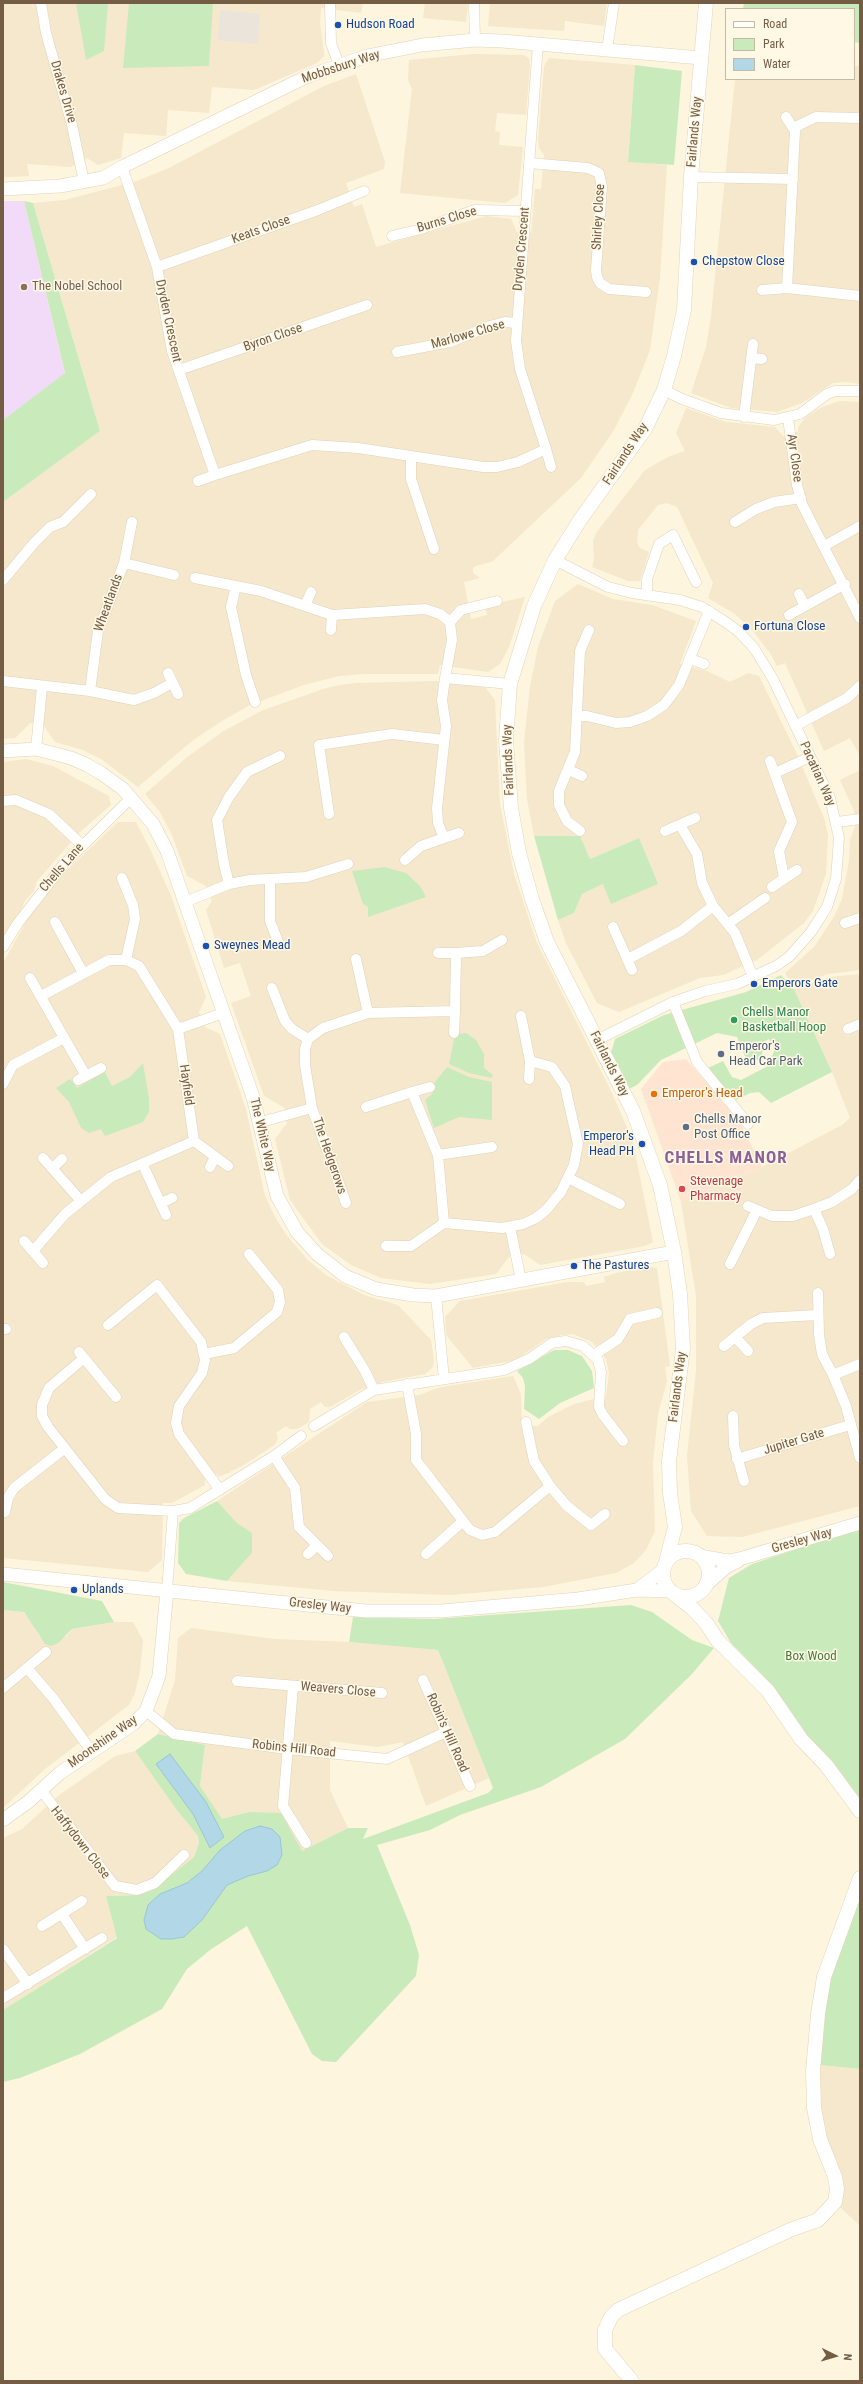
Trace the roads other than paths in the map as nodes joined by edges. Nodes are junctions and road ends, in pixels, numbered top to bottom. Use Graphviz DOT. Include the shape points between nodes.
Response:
graph roads {
  1 [pos="41,3"];
  2 [pos="330,3"];
  3 [pos="474,3"];
  4 [pos="614,3"];
  5 [pos="706,3"];
  6 [pos="475,40"];
  7 [pos="538,44"];
  8 [pos="607,50"];
  9 [pos="701,58"];
  10 [pos="339,65"];
  11 [pos="786,117"];
  12 [pos="860,118"];
  13 [pos="795,131"];
  14 [pos="529,163"];
  15 [pos="122,167"];
  16 [pos="691,177"];
  17 [pos="793,179"];
  18 [pos="84,182"];
  19 [pos="3,189"];
  20 [pos="364,191"];
  21 [pos="525,211"];
  22 [pos="392,236"];
  23 [pos="157,268"];
  24 [pos="787,288"];
  25 [pos="762,290"];
  26 [pos="646,292"];
  27 [pos="860,296"];
  28 [pos="366,305"];
  29 [pos="516,323"];
  30 [pos="753,344"];
  31 [pos="396,352"];
  32 [pos="751,358"];
  33 [pos="762,359"];
  34 [pos="179,370"];
  35 [pos="664,390"];
  36 [pos="860,391"];
  37 [pos="744,417"];
  38 [pos="788,418"];
  39 [pos="546,450"];
  40 [pos="411,456"];
  41 [pos="550,467"];
  42 [pos="215,475"];
  43 [pos="198,481"];
  44 [pos="91,494"];
  45 [pos="801,498"];
  46 [pos="132,522"];
  47 [pos="735,522"];
  48 [pos="860,526"];
  49 [pos="824,546"];
  50 [pos="434,549"];
  51 [pos="555,560"];
  52 [pos="124,563"];
  53 [pos="174,575"];
  54 [pos="195,578"];
  55 [pos="3,580"];
  56 [pos="696,582"];
  57 [pos="845,584"];
  58 [pos="236,586"];
  59 [pos="311,592"];
  60 [pos="799,594"];
  61 [pos="647,595"];
  62 [pos="497,601"];
  63 [pos="305,606"];
  64 [pos="805,606"];
  65 [pos="709,611"];
  66 [pos="332,615"];
  67 [pos="789,615"];
  68 [pos="860,618"];
  69 [pos="450,622"];
  70 [pos="331,630"];
  71 [pos="583,635"];
  72 [pos="690,659"];
  73 [pos="704,664"];
  74 [pos="445,678"];
  75 [pos="3,681"];
  76 [pos="510,684"];
  77 [pos="860,686"];
  78 [pos="42,687"];
  79 [pos="90,691"];
  80 [pos="178,694"];
  81 [pos="254,702"];
  82 [pos="578,716"];
  83 [pos="795,726"];
  84 [pos="444,740"];
  85 [pos="36,749"];
  86 [pos="3,751"];
  87 [pos="280,756"];
  88 [pos="810,757"];
  89 [pos="770,760"];
  90 [pos="569,770"];
  91 [pos="775,773"];
  92 [pos="582,776"];
  93 [pos="131,798"];
  94 [pos="3,801"];
  95 [pos="329,814"];
  96 [pos="695,818"];
  97 [pos="860,819"];
  98 [pos="837,822"];
  99 [pos="680,825"];
  100 [pos="580,831"];
  101 [pos="665,831"];
  102 [pos="459,833"];
  103 [pos="444,838"];
  104 [pos="82,844"];
  105 [pos="405,860"];
  106 [pos="348,864"];
  107 [pos="797,870"];
  108 [pos="122,878"];
  109 [pos="784,878"];
  110 [pos="270,880"];
  111 [pos="230,884"];
  112 [pos="772,887"];
  113 [pos="765,898"];
  114 [pos="185,902"];
  115 [pos="714,906"];
  116 [pos="860,918"];
  117 [pos="55,922"];
  118 [pos="729,923"];
  119 [pos="845,923"];
  120 [pos="612,927"];
  121 [pos="502,940"];
  122 [pos="279,944"];
  123 [pos="3,947"];
  124 [pos="438,953"];
  125 [pos="456,954"];
  126 [pos="356,959"];
  127 [pos="628,959"];
  128 [pos="126,960"];
  129 [pos="632,970"];
  130 [pos="83,973"];
  131 [pos="753,977"];
  132 [pos="30,978"];
  133 [pos="272,988"];
  134 [pos="41,996"];
  135 [pos="673,1002"];
  136 [pos="455,1011"];
  137 [pos="223,1013"];
  138 [pos="368,1013"];
  139 [pos="521,1016"];
  140 [pos="860,1024"];
  141 [pos="178,1029"];
  142 [pos="848,1029"];
  143 [pos="454,1033"];
  144 [pos="64,1038"];
  145 [pos="308,1039"];
  146 [pos="597,1040"];
  147 [pos="530,1061"];
  148 [pos="101,1068"];
  149 [pos="529,1079"];
  150 [pos="3,1084"];
  151 [pos="430,1087"];
  152 [pos="412,1092"];
  153 [pos="366,1107"];
  154 [pos="312,1108"];
  155 [pos="261,1122"];
  156 [pos="748,1124"];
  157 [pos="194,1141"];
  158 [pos="492,1147"];
  159 [pos="438,1155"];
  160 [pos="215,1157"];
  161 [pos="44,1158"];
  162 [pos="62,1159"];
  163 [pos="143,1165"];
  164 [pos="210,1166"];
  165 [pos="228,1166"];
  166 [pos="52,1168"];
  167 [pos="568,1178"];
  168 [pos="860,1180"];
  169 [pos="172,1198"];
  170 [pos="81,1201"];
  171 [pos="161,1203"];
  172 [pos="346,1203"];
  173 [pos="620,1204"];
  174 [pos="814,1209"];
  175 [pos="166,1215"];
  176 [pos="444,1223"];
  177 [pos="510,1227"];
  178 [pos="24,1241"];
  179 [pos="386,1246"];
  180 [pos="33,1251"];
  181 [pos="674,1252"];
  182 [pos="249,1254"];
  183 [pos="830,1254"];
  184 [pos="43,1263"];
  185 [pos="730,1264"];
  186 [pos="520,1280"];
  187 [pos="818,1293"];
  188 [pos="436,1296"];
  189 [pos="657,1313"];
  190 [pos="817,1315"];
  191 [pos="108,1326"];
  192 [pos="344,1337"];
  193 [pos="735,1337"];
  194 [pos="724,1346"];
  195 [pos="748,1351"];
  196 [pos="204,1354"];
  197 [pos="594,1355"];
  198 [pos="860,1364"];
  199 [pos="833,1375"];
  200 [pos="444,1379"];
  201 [pos="407,1384"];
  202 [pos="374,1390"];
  203 [pos="116,1397"];
  204 [pos="733,1416"];
  205 [pos="526,1422"];
  206 [pos="850,1425"];
  207 [pos="314,1426"];
  208 [pos="301,1436"];
  209 [pos="624,1441"];
  210 [pos="65,1448"];
  211 [pos="274,1456"];
  212 [pos="860,1458"];
  213 [pos="737,1459"];
  214 [pos="744,1481"];
  215 [pos="550,1486"];
  216 [pos="220,1490"];
  217 [pos="173,1511"];
  218 [pos="5,1512"];
  219 [pos="605,1514"];
  220 [pos="462,1522"];
  221 [pos="860,1523"];
  222 [pos="675,1527"];
  223 [pos="316,1546"];
  224 [pos="308,1554"];
  225 [pos="426,1554"];
  226 [pos="698,1555"];
  227 [pos="328,1556"];
  228 [pos="743,1558"];
  229 [pos="664,1566"];
  230 [pos="3,1574"];
  231 [pos="705,1587"];
  232 [pos="637,1590"];
  233 [pos="167,1591"];
  234 [pos="672,1593"];
  235 [pos="706,1623"];
  236 [pos="46,1652"];
  237 [pos="27,1668"];
  238 [pos="423,1680"];
  239 [pos="237,1681"];
  240 [pos="293,1686"];
  241 [pos="3,1688"];
  242 [pos="382,1693"];
  243 [pos="146,1711"];
  244 [pos="446,1732"];
  245 [pos="287,1749"];
  246 [pos="92,1752"];
  247 [pos="470,1786"];
  248 [pos="40,1790"];
  249 [pos="860,1811"];
  250 [pos="3,1820"];
  251 [pos="306,1844"];
  252 [pos="184,1855"];
  253 [pos="860,1878"];
  254 [pos="82,1901"];
  255 [pos="62,1914"];
  256 [pos="42,1926"];
  257 [pos="102,1938"];
  258 [pos="3,1949"];
  259 [pos="85,1949"];
  260 [pos="28,1984"];
  261 [pos="3,1998"];
  262 [pos="632,2381"];
  1 -- 18 [label="street, Drakes Drive" via="46,33 72,125"];
  2 -- 10 [label="street" via="332,43"];
  3 -- 6 [label="street"];
  4 -- 8 [label="street"];
  5 -- 9 [label="main road, Fairlands Way"];
  6 -- 7 [label="street, Mobbsbury Way"];
  6 -- 10 [label="street, Mobbsbury Way" via="422,44"];
  7 -- 8 [label="street, Mobbsbury Way"];
  7 -- 14 [label="street, Dryden Crescent"];
  8 -- 9 [label="street, Mobbsbury Way"];
  9 -- 16 [label="main road, Fairlands Way"];
  10 -- 15 [label="street, Mobbsbury Way" via="306,77"];
  11 -- 13 [label="street"];
  12 -- 13 [label="street" via="816,117 797,126"];
  13 -- 17 [label="street"];
  14 -- 21 [label="street, Dryden Crescent"];
  14 -- 26 [label="street, Shirley Close" via="588,168 599,173 602,187 597,277 600,283 609,289"];
  15 -- 18 [label="street, Mobbsbury Way" via="103,178"];
  15 -- 23 [label="street, Dryden Crescent"];
  16 -- 17 [label="street"];
  16 -- 35 [label="main road, Fairlands Way" via="684,310"];
  17 -- 24 [label="street"];
  18 -- 19 [label="street, Mobbsbury Way"];
  20 -- 23 [label="street, Keats Close"];
  21 -- 22 [label="street, Burns Close" via="475,210"];
  21 -- 29 [label="street, Dryden Crescent"];
  23 -- 34 [label="street, Dryden Crescent" via="172,351"];
  24 -- 25 [label="street"];
  24 -- 27 [label="street"];
  28 -- 34 [label="street, Byron Close"];
  29 -- 31 [label="street, Marlowe Close" via="504,322 450,342"];
  29 -- 39 [label="street, Dryden Crescent" via="520,369"];
  30 -- 32 [label="street"];
  32 -- 33 [label="street"];
  32 -- 37 [label="street"];
  34 -- 42 [label="street, Dryden Crescent"];
  35 -- 37 [label="street" via="709,409"];
  35 -- 51 [label="main road, Fairlands Way" via="645,429 580,520"];
  36 -- 38 [label="street" via="841,390 828,394 806,410"];
  37 -- 38 [label="street" via="774,420"];
  38 -- 45 [label="street, Ayr Close"];
  39 -- 40 [label="street" via="533,457 497,467"];
  39 -- 41 [label="street, Dryden Crescent"];
  40 -- 42 [label="street" via="358,448 312,445"];
  40 -- 50 [label="street" via="411,479"];
  42 -- 43 [label="street"];
  44 -- 55 [label="street" via="63,522 50,527"];
  45 -- 47 [label="street, Ayr Close" via="774,502"];
  45 -- 49 [label="street, Ayr Close"];
  46 -- 52 [label="street, Wheatlands"];
  48 -- 49 [label="street"];
  49 -- 57 [label="street, Ayr Close"];
  51 -- 61 [label="street, Pacatian Way" via="608,587"];
  51 -- 76 [label="main road, Fairlands Way" via="534,606"];
  52 -- 53 [label="street, Wheatlands"];
  52 -- 79 [label="street, Wheatlands" via="98,631"];
  54 -- 58 [label="street"];
  56 -- 61 [label="street" via="672,535 659,544 647,579"];
  57 -- 64 [label="street"];
  57 -- 68 [label="street, Ayr Close"];
  58 -- 63 [label="street" via="261,591"];
  58 -- 81 [label="street" via="231,607"];
  59 -- 63 [label="street"];
  60 -- 64 [label="street"];
  61 -- 65 [label="street, Pacatian Way" via="680,600"];
  62 -- 69 [label="street" via="461,610"];
  63 -- 66 [label="street"];
  64 -- 67 [label="street"];
  65 -- 72 [label="street"];
  65 -- 83 [label="street, Pacatian Way" via="727,622 754,648 773,679"];
  66 -- 69 [label="street" via="425,609 440,614"];
  66 -- 70 [label="street"];
  69 -- 74 [label="street" via="452,640"];
  71 -- 82 [label="street" via="577,682"];
  72 -- 73 [label="street"];
  72 -- 82 [label="street" via="670,699 647,716 622,723"];
  74 -- 76 [label="street"];
  74 -- 84 [label="street" via="442,694 446,726"];
  75 -- 78 [label="street"];
  76 -- 146 [label="main road, Fairlands Way" via="506,740 511,808 519,853 548,942"];
  77 -- 83 [label="street" via="847,698"];
  78 -- 79 [label="street"];
  78 -- 85 [label="street"];
  79 -- 80 [label="street" via="134,700 154,693 170,678"];
  82 -- 90 [label="street" via="575,752"];
  83 -- 88 [label="street, Pacatian Way"];
  84 -- 95 [label="street" via="392,734 319,745"];
  84 -- 103 [label="street" via="436,808"];
  85 -- 86 [label="street, The White Way"];
  85 -- 93 [label="street, The White Way" via="72,758 87,765 113,781"];
  87 -- 111 [label="street" via="247,772 229,796 218,820 224,864"];
  88 -- 91 [label="street"];
  88 -- 98 [label="street, Pacatian Way" via="830,798"];
  89 -- 91 [label="street"];
  90 -- 92 [label="street"];
  90 -- 100 [label="street" via="560,791 559,805 567,821"];
  91 -- 109 [label="street" via="792,822 779,851"];
  93 -- 104 [label="street, Chells Lane"];
  93 -- 114 [label="street, The White Way" via="144,812 160,837"];
  94 -- 104 [label="street" via="16,800 49,814"];
  96 -- 99 [label="street"];
  97 -- 98 [label="street"];
  98 -- 131 [label="street, Pacatian Way" via="840,853 836,879 819,922 789,957"];
  99 -- 101 [label="street"];
  99 -- 115 [label="street" via="697,854 702,883"];
  102 -- 103 [label="street"];
  103 -- 105 [label="street" via="421,846"];
  104 -- 123 [label="street, Chells Lane" via="18,923"];
  106 -- 110 [label="street" via="306,877"];
  107 -- 109 [label="street"];
  108 -- 128 [label="street" via="133,905 135,919"];
  109 -- 112 [label="street"];
  110 -- 111 [label="street"];
  110 -- 122 [label="street" via="265,922"];
  111 -- 114 [label="street"];
  113 -- 118 [label="street"];
  114 -- 137 [label="street, The White Way"];
  115 -- 118 [label="street"];
  115 -- 127 [label="street" via="681,932"];
  116 -- 119 [label="street"];
  117 -- 130 [label="street"];
  118 -- 131 [label="street"];
  120 -- 127 [label="street"];
  121 -- 125 [label="street" via="483,951"];
  124 -- 125 [label="street"];
  125 -- 136 [label="street"];
  126 -- 138 [label="street"];
  127 -- 129 [label="street"];
  128 -- 130 [label="street" via="109,960"];
  128 -- 141 [label="street, Hayfield" via="139,966"];
  130 -- 134 [label="street"];
  131 -- 135 [label="street, Pacatian Way"];
  132 -- 134 [label="street"];
  133 -- 145 [label="street" via="285,1021"];
  134 -- 144 [label="street"];
  135 -- 146 [label="street, Pacatian Way"];
  135 -- 156 [label="street" via="698,1062"];
  136 -- 138 [label="street"];
  136 -- 143 [label="street"];
  137 -- 141 [label="street"];
  137 -- 155 [label="street, The White Way"];
  138 -- 145 [label="street" via="323,1028"];
  139 -- 147 [label="street"];
  140 -- 142 [label="street"];
  141 -- 157 [label="street, Hayfield"];
  144 -- 148 [label="street" via="82,1078"];
  144 -- 150 [label="street" via="13,1065"];
  145 -- 154 [label="street, The Hedgerows" via="305,1065"];
  146 -- 181 [label="main road, Fairlands Way" via="633,1111 658,1179"];
  147 -- 149 [label="street"];
  147 -- 167 [label="street" via="552,1067 565,1086 578,1144"];
  151 -- 152 [label="street"];
  152 -- 153 [label="street"];
  152 -- 159 [label="street"];
  154 -- 155 [label="street, The Hedgerows"];
  154 -- 172 [label="street, The Hedgerows"];
  155 -- 188 [label="street, The White Way" via="277,1196 289,1220 308,1245 345,1276 376,1289"];
  157 -- 160 [label="street"];
  157 -- 163 [label="street"];
  158 -- 159 [label="street"];
  159 -- 176 [label="street"];
  160 -- 164 [label="street"];
  160 -- 165 [label="street"];
  161 -- 166 [label="street"];
  162 -- 166 [label="street"];
  163 -- 170 [label="street" via="111,1177"];
  163 -- 171 [label="street"];
  166 -- 170 [label="street"];
  167 -- 173 [label="street"];
  167 -- 177 [label="street" via="556,1200 542,1214 523,1224"];
  168 -- 174 [label="street" via="852,1189 832,1202"];
  169 -- 171 [label="street"];
  170 -- 180 [label="street" via="65,1214"];
  171 -- 175 [label="street"];
  174 -- 183 [label="street"];
  174 -- 185 [label="street" via="794,1216 772,1216 753,1208"];
  176 -- 177 [label="street"];
  176 -- 179 [label="street" via="411,1246"];
  177 -- 186 [label="street"];
  178 -- 180 [label="street"];
  180 -- 184 [label="street"];
  181 -- 186 [label="street, The White Way"];
  181 -- 222 [label="main road, Fairlands Way" via="683,1330 682,1365 674,1412 670,1461 670,1493"];
  182 -- 196 [label="street" via="278,1290 280,1302 277,1312 234,1348"];
  186 -- 188 [label="street, The White Way"];
  187 -- 190 [label="street"];
  188 -- 200 [label="street"];
  189 -- 197 [label="street" via="630,1319 618,1339"];
  190 -- 193 [label="street" via="763,1318"];
  190 -- 199 [label="street" via="822,1354"];
  191 -- 196 [label="street" via="157,1285 201,1342"];
  192 -- 202 [label="street"];
  193 -- 194 [label="street"];
  193 -- 195 [label="street"];
  196 -- 216 [label="street" via="202,1374 179,1406 175,1418 179,1434"];
  197 -- 200 [label="street" via="578,1343 561,1341 552,1343 529,1359 504,1370"];
  197 -- 209 [label="street" via="601,1372 601,1411"];
  198 -- 199 [label="street"];
  199 -- 206 [label="street" via="846,1406"];
  200 -- 201 [label="street"];
  201 -- 202 [label="street"];
  201 -- 220 [label="street" via="416,1434 416,1460"];
  202 -- 207 [label="street"];
  203 -- 210 [label="street" via="81,1355 49,1388 42,1405 44,1422"];
  204 -- 213 [label="street"];
  205 -- 215 [label="street" via="534,1461"];
  206 -- 212 [label="street"];
  206 -- 213 [label="street, Jupiter Gate"];
  208 -- 211 [label="street"];
  210 -- 217 [label="street" via="105,1499 114,1506 130,1510"];
  210 -- 218 [label="street" via="14,1488 8,1498"];
  211 -- 216 [label="street"];
  211 -- 223 [label="street" via="295,1488 299,1527"];
  213 -- 214 [label="street"];
  215 -- 219 [label="street" via="567,1506 591,1525"];
  215 -- 220 [label="street" via="495,1532 482,1535 470,1530"];
  216 -- 217 [label="street" via="190,1508"];
  217 -- 233 [label="street"];
  220 -- 225 [label="street"];
  221 -- 228 [label="street, Gresley Way"];
  222 -- 226 [label="main road, Fairlands Way" via="686,1544"];
  222 -- 229 [label="main road, Fairlands Way"];
  223 -- 224 [label="street"];
  223 -- 227 [label="street"];
  226 -- 228 [label="street, Gresley Way" via="728,1561"];
  226 -- 229 [label="main road" via="676,1553"];
  226 -- 231 [label="main road" via="708,1567 709,1578"];
  228 -- 231 [label="street, Gresley Way" via="726,1567"];
  229 -- 232 [label="street, Gresley Way"];
  229 -- 234 [label="main road" via="664,1581"];
  230 -- 233 [label="street, Gresley Way"];
  231 -- 234 [label="main road" via="694,1596 683,1597"];
  231 -- 235 [label="main road" via="703,1611"];
  232 -- 233 [label="street, Gresley Way" via="578,1599 441,1611 366,1611"];
  232 -- 234 [label="street, Gresley Way"];
  233 -- 243 [label="street, Moonshine Way" via="159,1676"];
  234 -- 235 [label="main road"];
  235 -- 249 [label="main road" via="718,1640 768,1691 786,1719"];
  236 -- 237 [label="street"];
  237 -- 241 [label="street"];
  237 -- 246 [label="street" via="53,1698"];
  238 -- 244 [label="street, Robin's Hill Road"];
  239 -- 240 [label="street, Weavers Close"];
  240 -- 242 [label="street, Weavers Close"];
  240 -- 245 [label="street, Weavers Close"];
  243 -- 245 [label="street, Robins Hill Road" via="174,1734"];
  243 -- 246 [label="street, Moonshine Way" via="133,1724"];
  244 -- 245 [label="street, Robins Hill Road" via="387,1759"];
  244 -- 247 [label="street, Robin's Hill Road"];
  245 -- 251 [label="street" via="283,1806"];
  246 -- 248 [label="street, Moonshine Way"];
  248 -- 250 [label="street, Moonshine Way"];
  248 -- 252 [label="street, Haffydown Close" via="115,1886 137,1890 155,1883"];
  253 -- 262 [label="main road" via="824,1976 813,2071 814,2108 820,2139 835,2177 835,2202 818,2220 790,2230 618,2310 611,2317 605,2330 605,2349"];
  254 -- 255 [label="street"];
  255 -- 256 [label="street"];
  255 -- 259 [label="street"];
  257 -- 259 [label="street"];
  258 -- 260 [label="street"];
  259 -- 260 [label="street"];
  260 -- 261 [label="street"];
}
